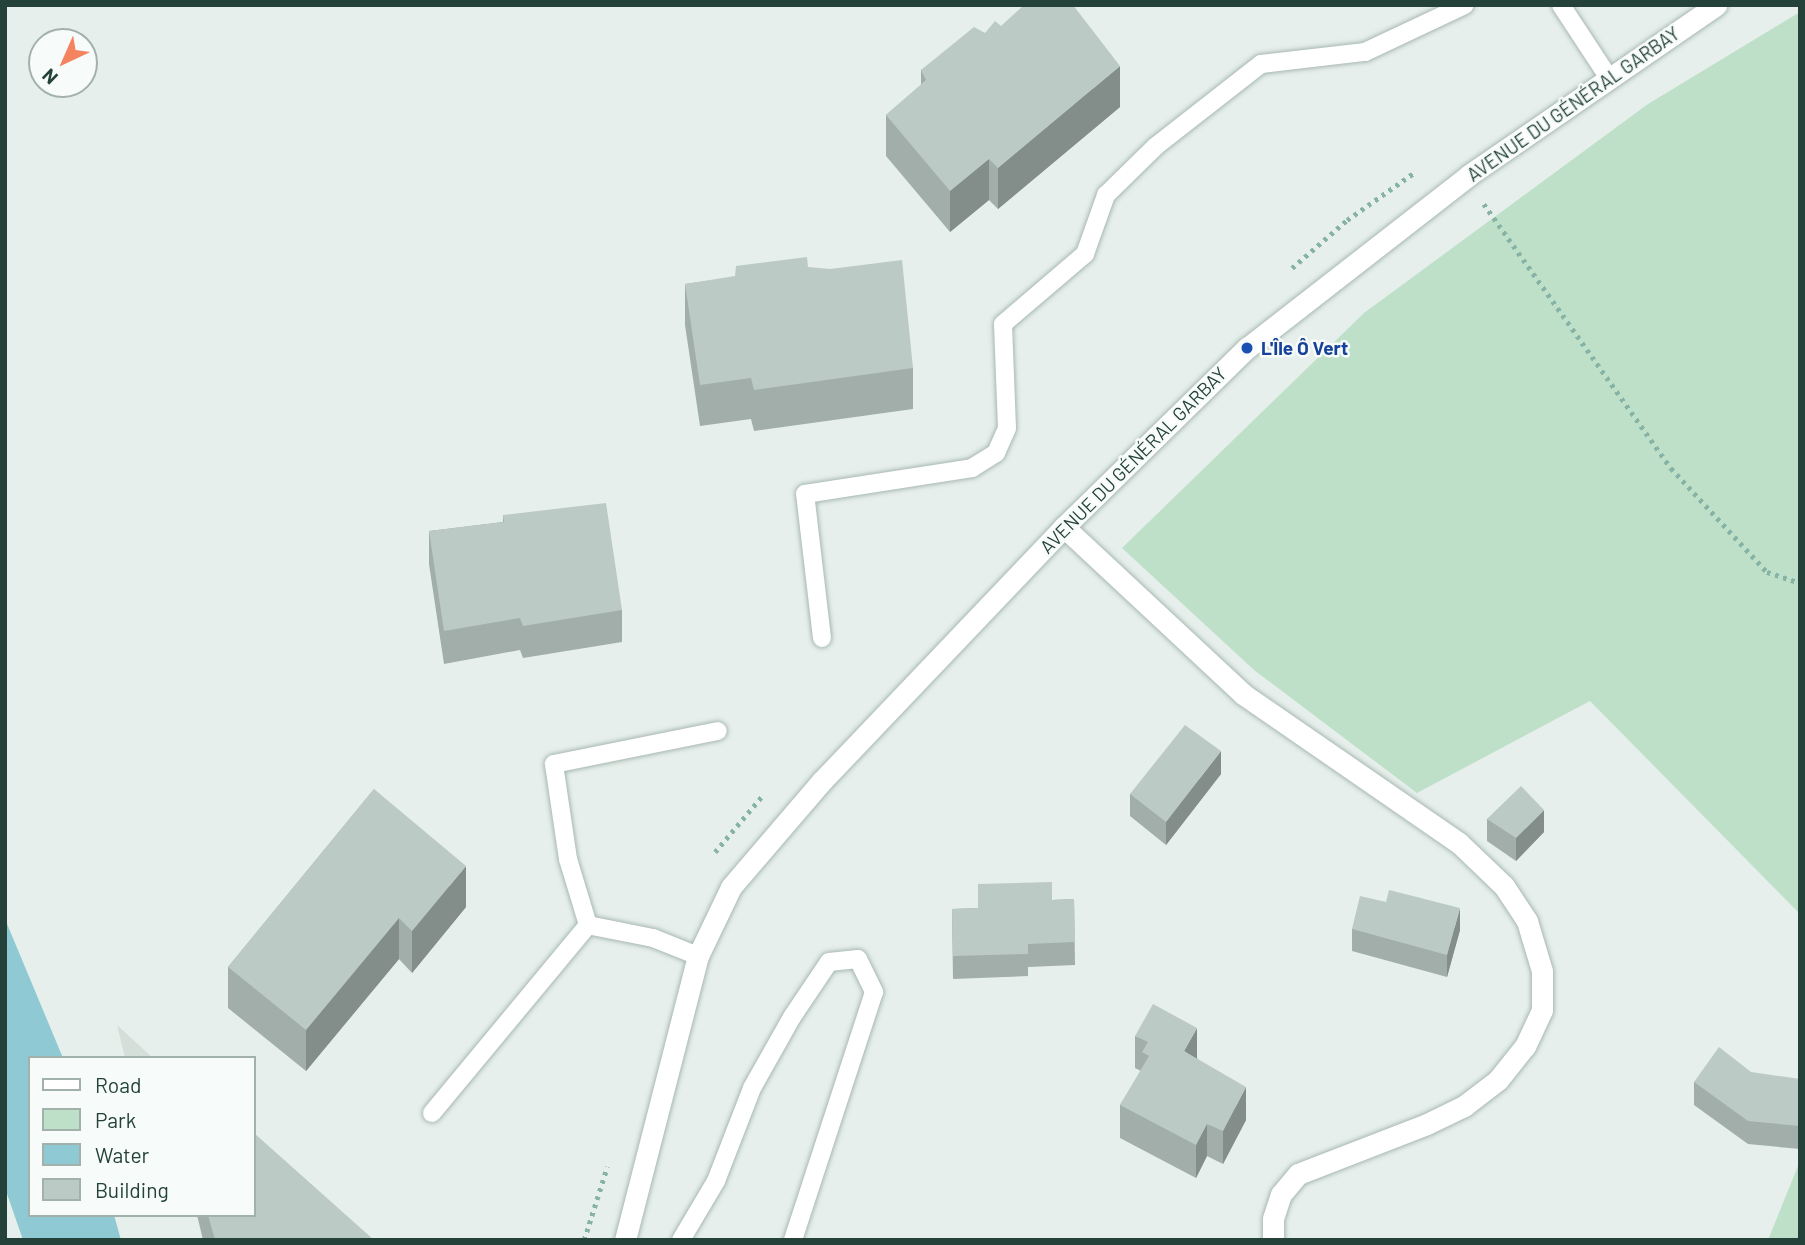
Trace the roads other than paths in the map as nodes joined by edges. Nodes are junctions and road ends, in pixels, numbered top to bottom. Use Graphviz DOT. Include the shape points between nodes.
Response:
graph roads {
  1 [pos="1465,5"];
  2 [pos="1561,5"];
  3 [pos="1716,5"];
  4 [pos="1608,78"];
  5 [pos="1064,527"];
  6 [pos="822,638"];
  7 [pos="718,731"];
  8 [pos="588,925"];
  9 [pos="698,956"];
  10 [pos="432,1113"];
  11 [pos="625,1240"];
  12 [pos="681,1240"];
  13 [pos="793,1240"];
  14 [pos="1273,1240"];
  1 -- 6 [label="lane" via="1365,52 1261,64 1136,165 1106,195 1085,254 1003,324 1007,428 996,453 972,468 805,494"];
  2 -- 4 [label="lane"];
  3 -- 4 [label="main road, AVENUE DU GÉNÉRAL GARBAY"];
  4 -- 5 [label="main road, AVENUE DU GÉNÉRAL GARBAY" via="1469,175 1247,348"];
  5 -- 9 [label="main road, AVENUE DU GÉNÉRAL GARBAY" via="822,781 731,887"];
  5 -- 14 [label="main road" via="1243,694 1458,843 1504,886 1527,921 1542,971 1542,1010 1525,1046 1499,1080 1464,1106 1427,1124 1298,1174 1281,1194 1273,1218"];
  7 -- 8 [label="lane" via="554,764 568,859"];
  8 -- 9 [label="lane" via="653,938"];
  8 -- 10 [label="lane"];
  9 -- 11 [label="main road, AVENUE DU GÉNÉRAL GARBAY"];
  12 -- 13 [label="lane" via="716,1181 752,1088 792,1017 829,962 858,959 874,992"];
}
